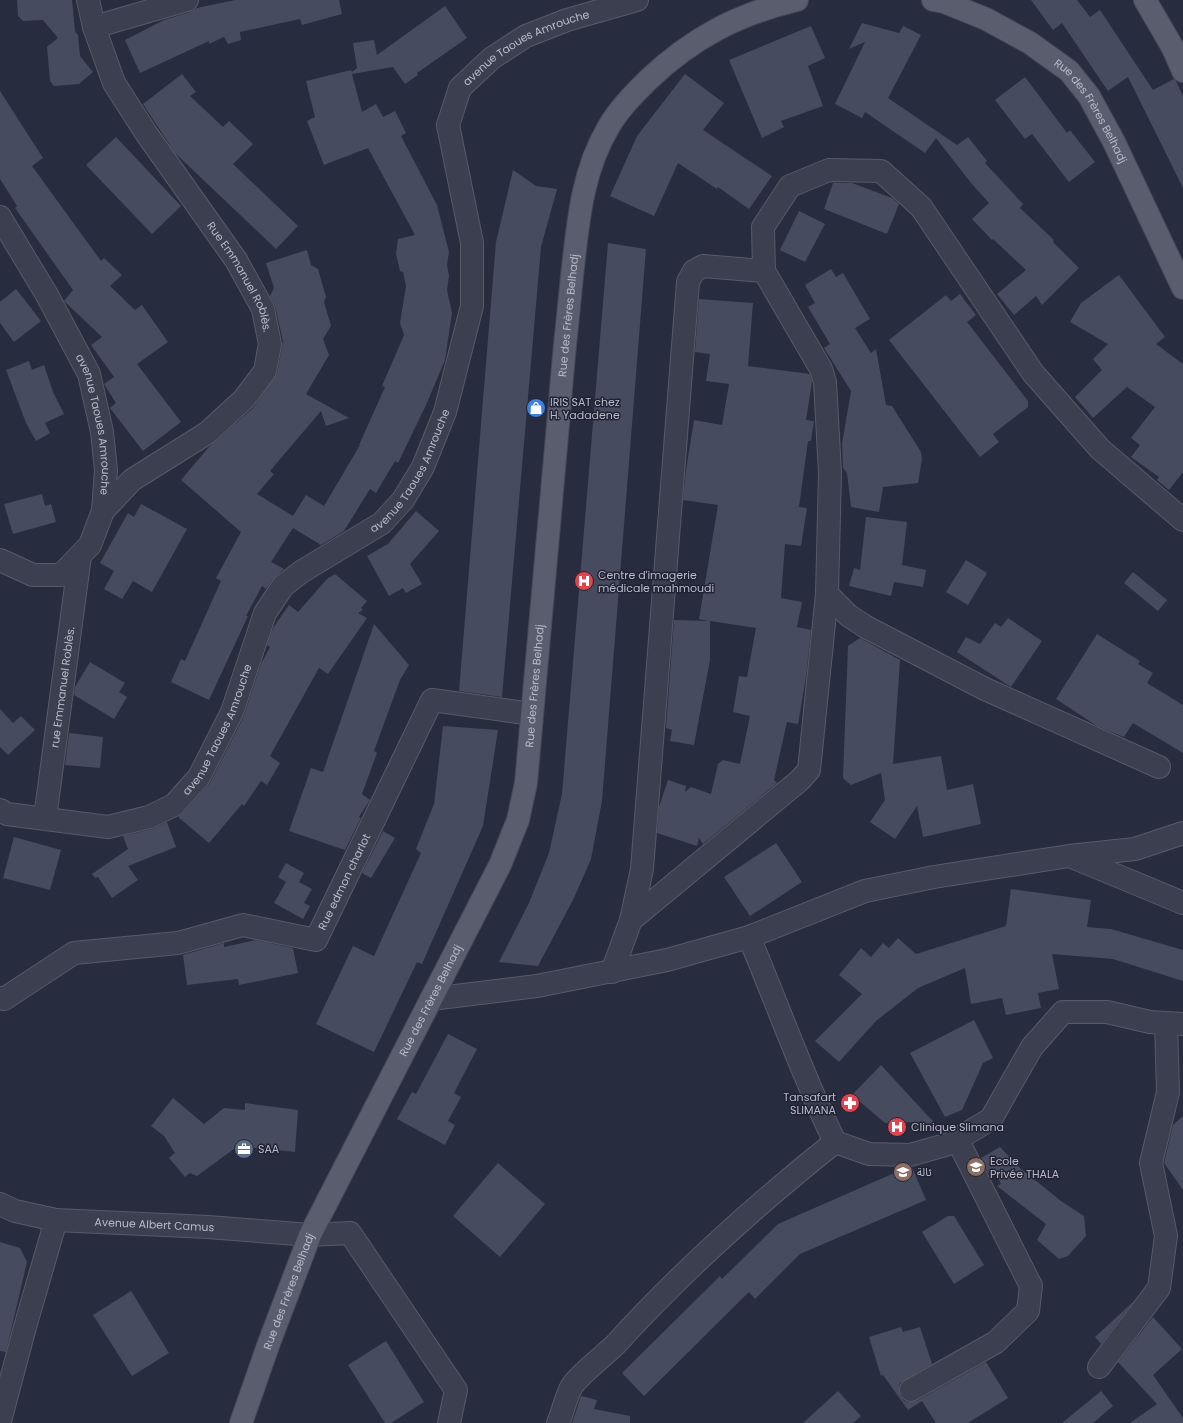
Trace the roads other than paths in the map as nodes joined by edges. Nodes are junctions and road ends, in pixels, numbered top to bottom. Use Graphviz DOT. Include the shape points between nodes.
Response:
graph roads {
  1 [pos="88,0"];
  2 [pos="187,0"];
  3 [pos="638,0"];
  4 [pos="934,0"];
  5 [pos="1145,0"];
  6 [pos="785,1"];
  7 [pos="94,27"];
  8 [pos="1183,71"];
  9 [pos="0,217"];
  10 [pos="764,272"];
  11 [pos="1183,288"];
  12 [pos="103,511"];
  13 [pos="1183,520"];
  14 [pos="80,556"];
  15 [pos="0,560"];
  16 [pos="828,594"];
  17 [pos="532,714"];
  18 [pos="1159,767"];
  19 [pos="0,810"];
  20 [pos="45,818"];
  21 [pos="1183,833"];
  22 [pos="1069,856"];
  23 [pos="1183,903"];
  24 [pos="631,920"];
  25 [pos="749,937"];
  26 [pos="612,972"];
  27 [pos="0,998"];
  28 [pos="432,999"];
  29 [pos="1175,1024"];
  30 [pos="957,1139"];
  31 [pos="835,1142"];
  32 [pos="0,1204"];
  33 [pos="56,1220"];
  34 [pos="310,1235"];
  35 [pos="1099,1367"];
  36 [pos="912,1390"];
  37 [pos="0,1421"];
  38 [pos="242,1423"];
  39 [pos="449,1423"];
  40 [pos="558,1423"];
  1 -- 7 [label="street, Rue Emmanuel Roblès."];
  2 -- 7 [label="street"];
  3 -- 20 [label="street, avenue Taoues Amrouche" via="567,20 526,36 492,58 460,88 448,125 472,243 472,306 445,412 423,467 403,500 382,523 282,586 265,613 232,712 199,778 174,805 149,817 108,827"];
  4 -- 11 [label="main road, Rue des Frères Belhadj" via="986,20 1030,43 1069,71 1089,96 1114,142"];
  5 -- 8 [label="main road" via="1173,48"];
  6 -- 17 [label="main road, Rue des Frères Belhadj" via="730,23 692,43 664,66 631,97 608,128 590,167 580,204 564,354"];
  7 -- 12 [label="street, Rue Emmanuel Roblès." via="114,82 146,133 236,260 263,309 270,344 265,371 244,399 208,433 132,480"];
  9 -- 12 [label="street, avenue Taoues Amrouche" via="47,295 89,374 102,432 106,470"];
  10 -- 13 [label="street" via="763,227 790,186 829,170 881,171 921,207 1033,373 1100,449"];
  10 -- 16 [label="street" via="821,369 825,382 830,473"];
  10 -- 24 [label="street" via="703,266 694,271 688,282 642,869"];
  12 -- 14 [label="street, avenue Taoues Amrouche" via="90,545"];
  14 -- 15 [label="street, avenue Taoues Amrouche" via="61,575 33,575"];
  14 -- 20 [label="street, rue Emmanuel Roblès."];
  16 -- 18 [label="street" via="848,615 866,627 978,685"];
  16 -- 24 [label="street" via="809,770"];
  17 -- 27 [label="street, Rue edmon charlot" via="432,700 316,940 243,925 178,943 74,953 4,999"];
  17 -- 28 [label="main road, Rue des Frères Belhadj" via="526,783 518,820 500,865"];
  19 -- 20 [label="street, avenue Taoues Amrouche" via="7,814"];
  21 -- 22 [label="street" via="1135,849"];
  22 -- 23 [label="street"];
  22 -- 25 [label="street" via="934,877 865,891"];
  24 -- 26 [label="street"];
  25 -- 26 [label="street"];
  25 -- 31 [label="street" via="814,1099"];
  26 -- 28 [label="street" via="537,986"];
  28 -- 34 [label="main road, Rue des Frères Belhadj"];
  29 -- 30 [label="street" via="1150,1022 1107,1012 1063,1012 1032,1047 991,1119"];
  29 -- 35 [label="street" via="1168,1092 1150,1163 1166,1236 1159,1288"];
  30 -- 31 [label="street" via="949,1144 910,1155 869,1154"];
  30 -- 36 [label="street" via="1031,1286 1028,1311 996,1342"];
  31 -- 40 [label="street" via="777,1188 654,1302 608,1353 572,1386"];
  32 -- 33 [label="street, Avenue Albert Camus" via="14,1211"];
  33 -- 34 [label="street, Avenue Albert Camus"];
  33 -- 37 [label="street"];
  34 -- 38 [label="main road, Rue des Frères Belhadj"];
  34 -- 39 [label="street, Avenue Albert Camus" via="350,1233 456,1390"];
}
